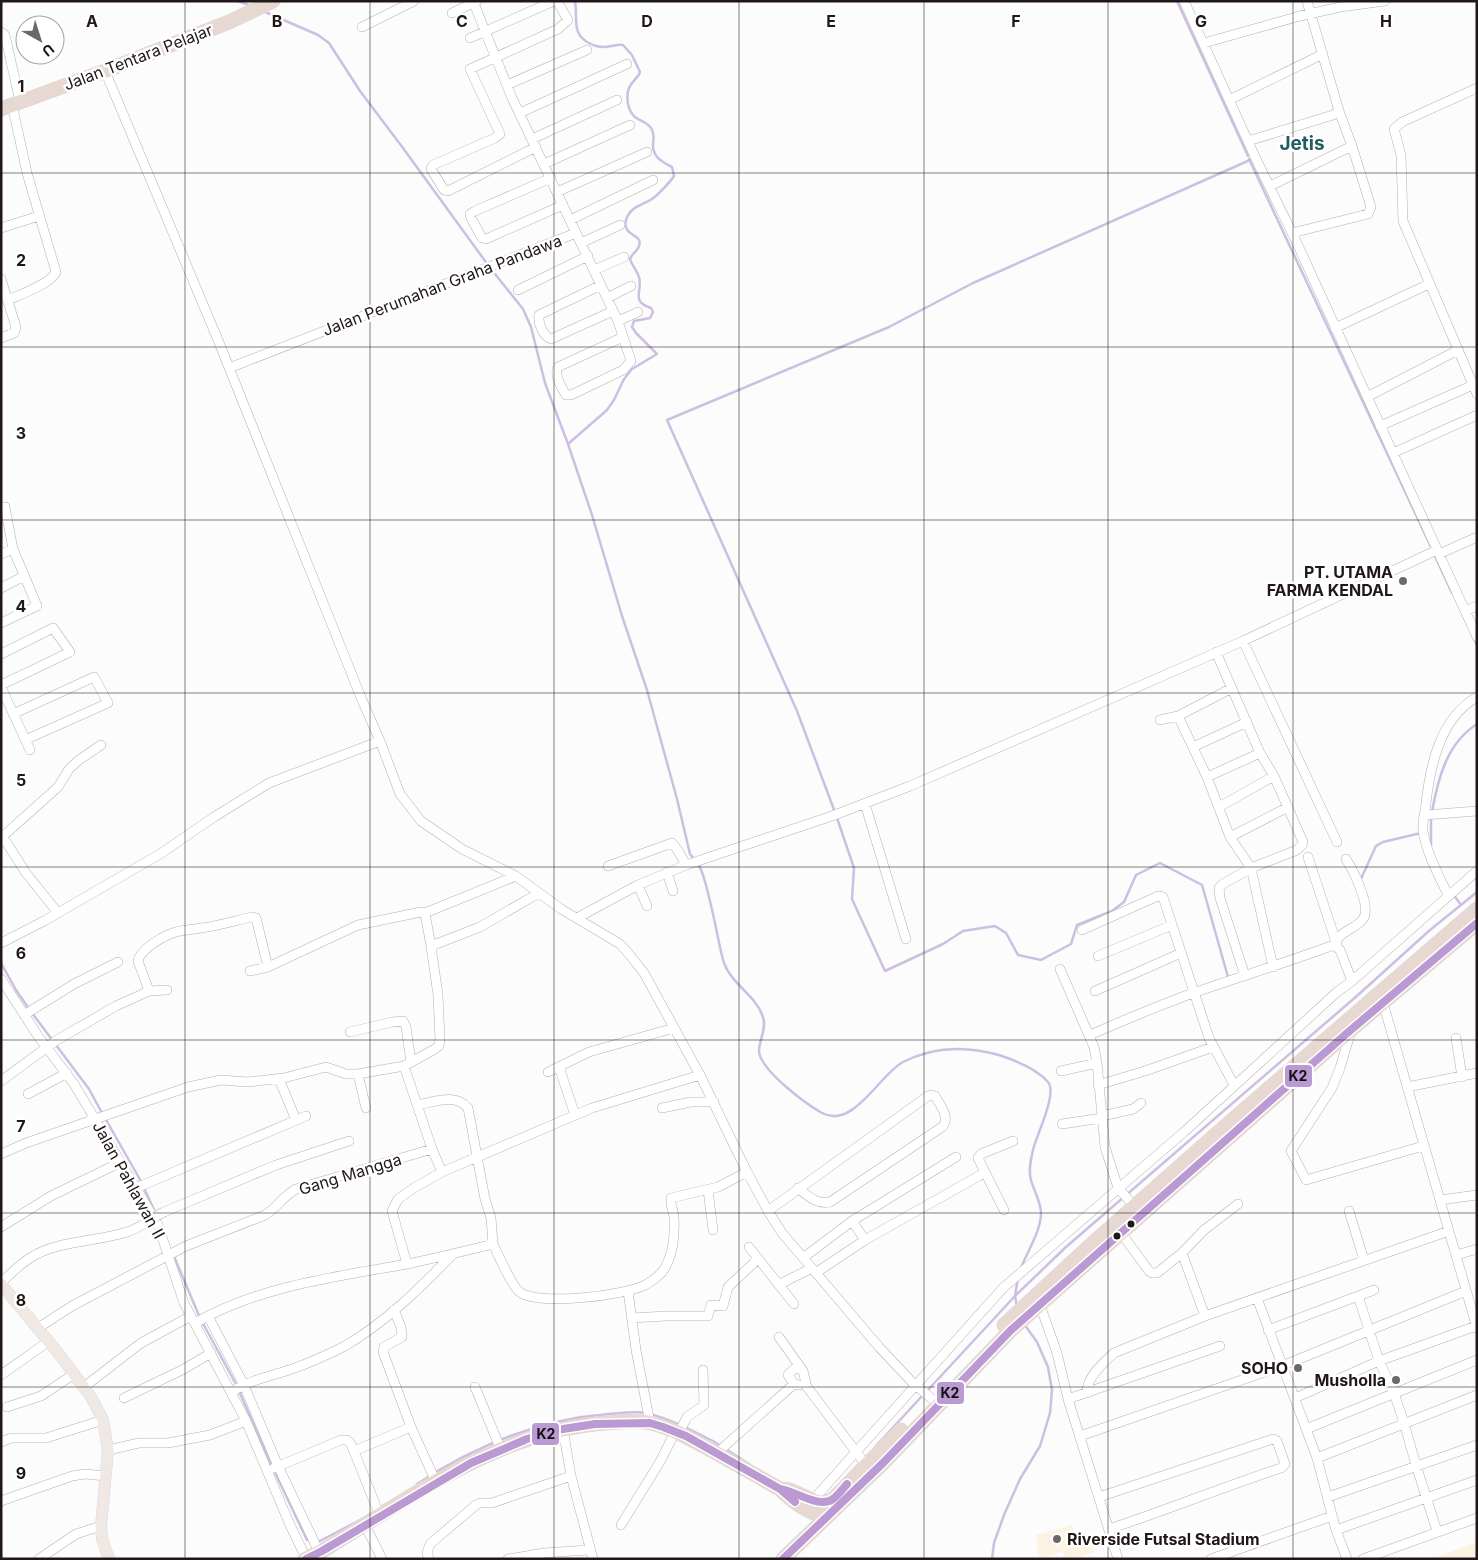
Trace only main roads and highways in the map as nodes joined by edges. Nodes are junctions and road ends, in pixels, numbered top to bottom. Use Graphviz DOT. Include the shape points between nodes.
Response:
graph roads {
  1 [pos="269,3"];
  2 [pos="11,105"];
  3 [pos="1477,909"];
  4 [pos="1477,923"];
  5 [pos="1,1283"];
  6 [pos="1035,1305"];
  7 [pos="1010,1325"];
  8 [pos="780,1488"];
  9 [pos="826,1517"];
  10 [pos="314,1554"];
  11 [pos="109,1559"];
  12 [pos="783,1559"];
  1 -- 2 [label="highway, Jalan Tentara Pelajar" via="105,71"];
  3 -- 6 [label="highway" via="1133,1205"];
  4 -- 6 [label="highway"];
  5 -- 11 [label="main road" via="84,1387 103,1420 108,1450 100,1526"];
  6 -- 7 [label="highway"];
  7 -- 8 [label="highway" via="925,1393 861,1458 832,1500 819,1503"];
  7 -- 9 [label="highway" via="883,1463"];
  8 -- 9 [label="highway" via="786,1496 811,1512"];
  8 -- 10 [label="highway" via="719,1452 649,1421 595,1424 499,1444 471,1463 433,1477 378,1512 364,1525"];
  9 -- 12 [label="highway"];
}
